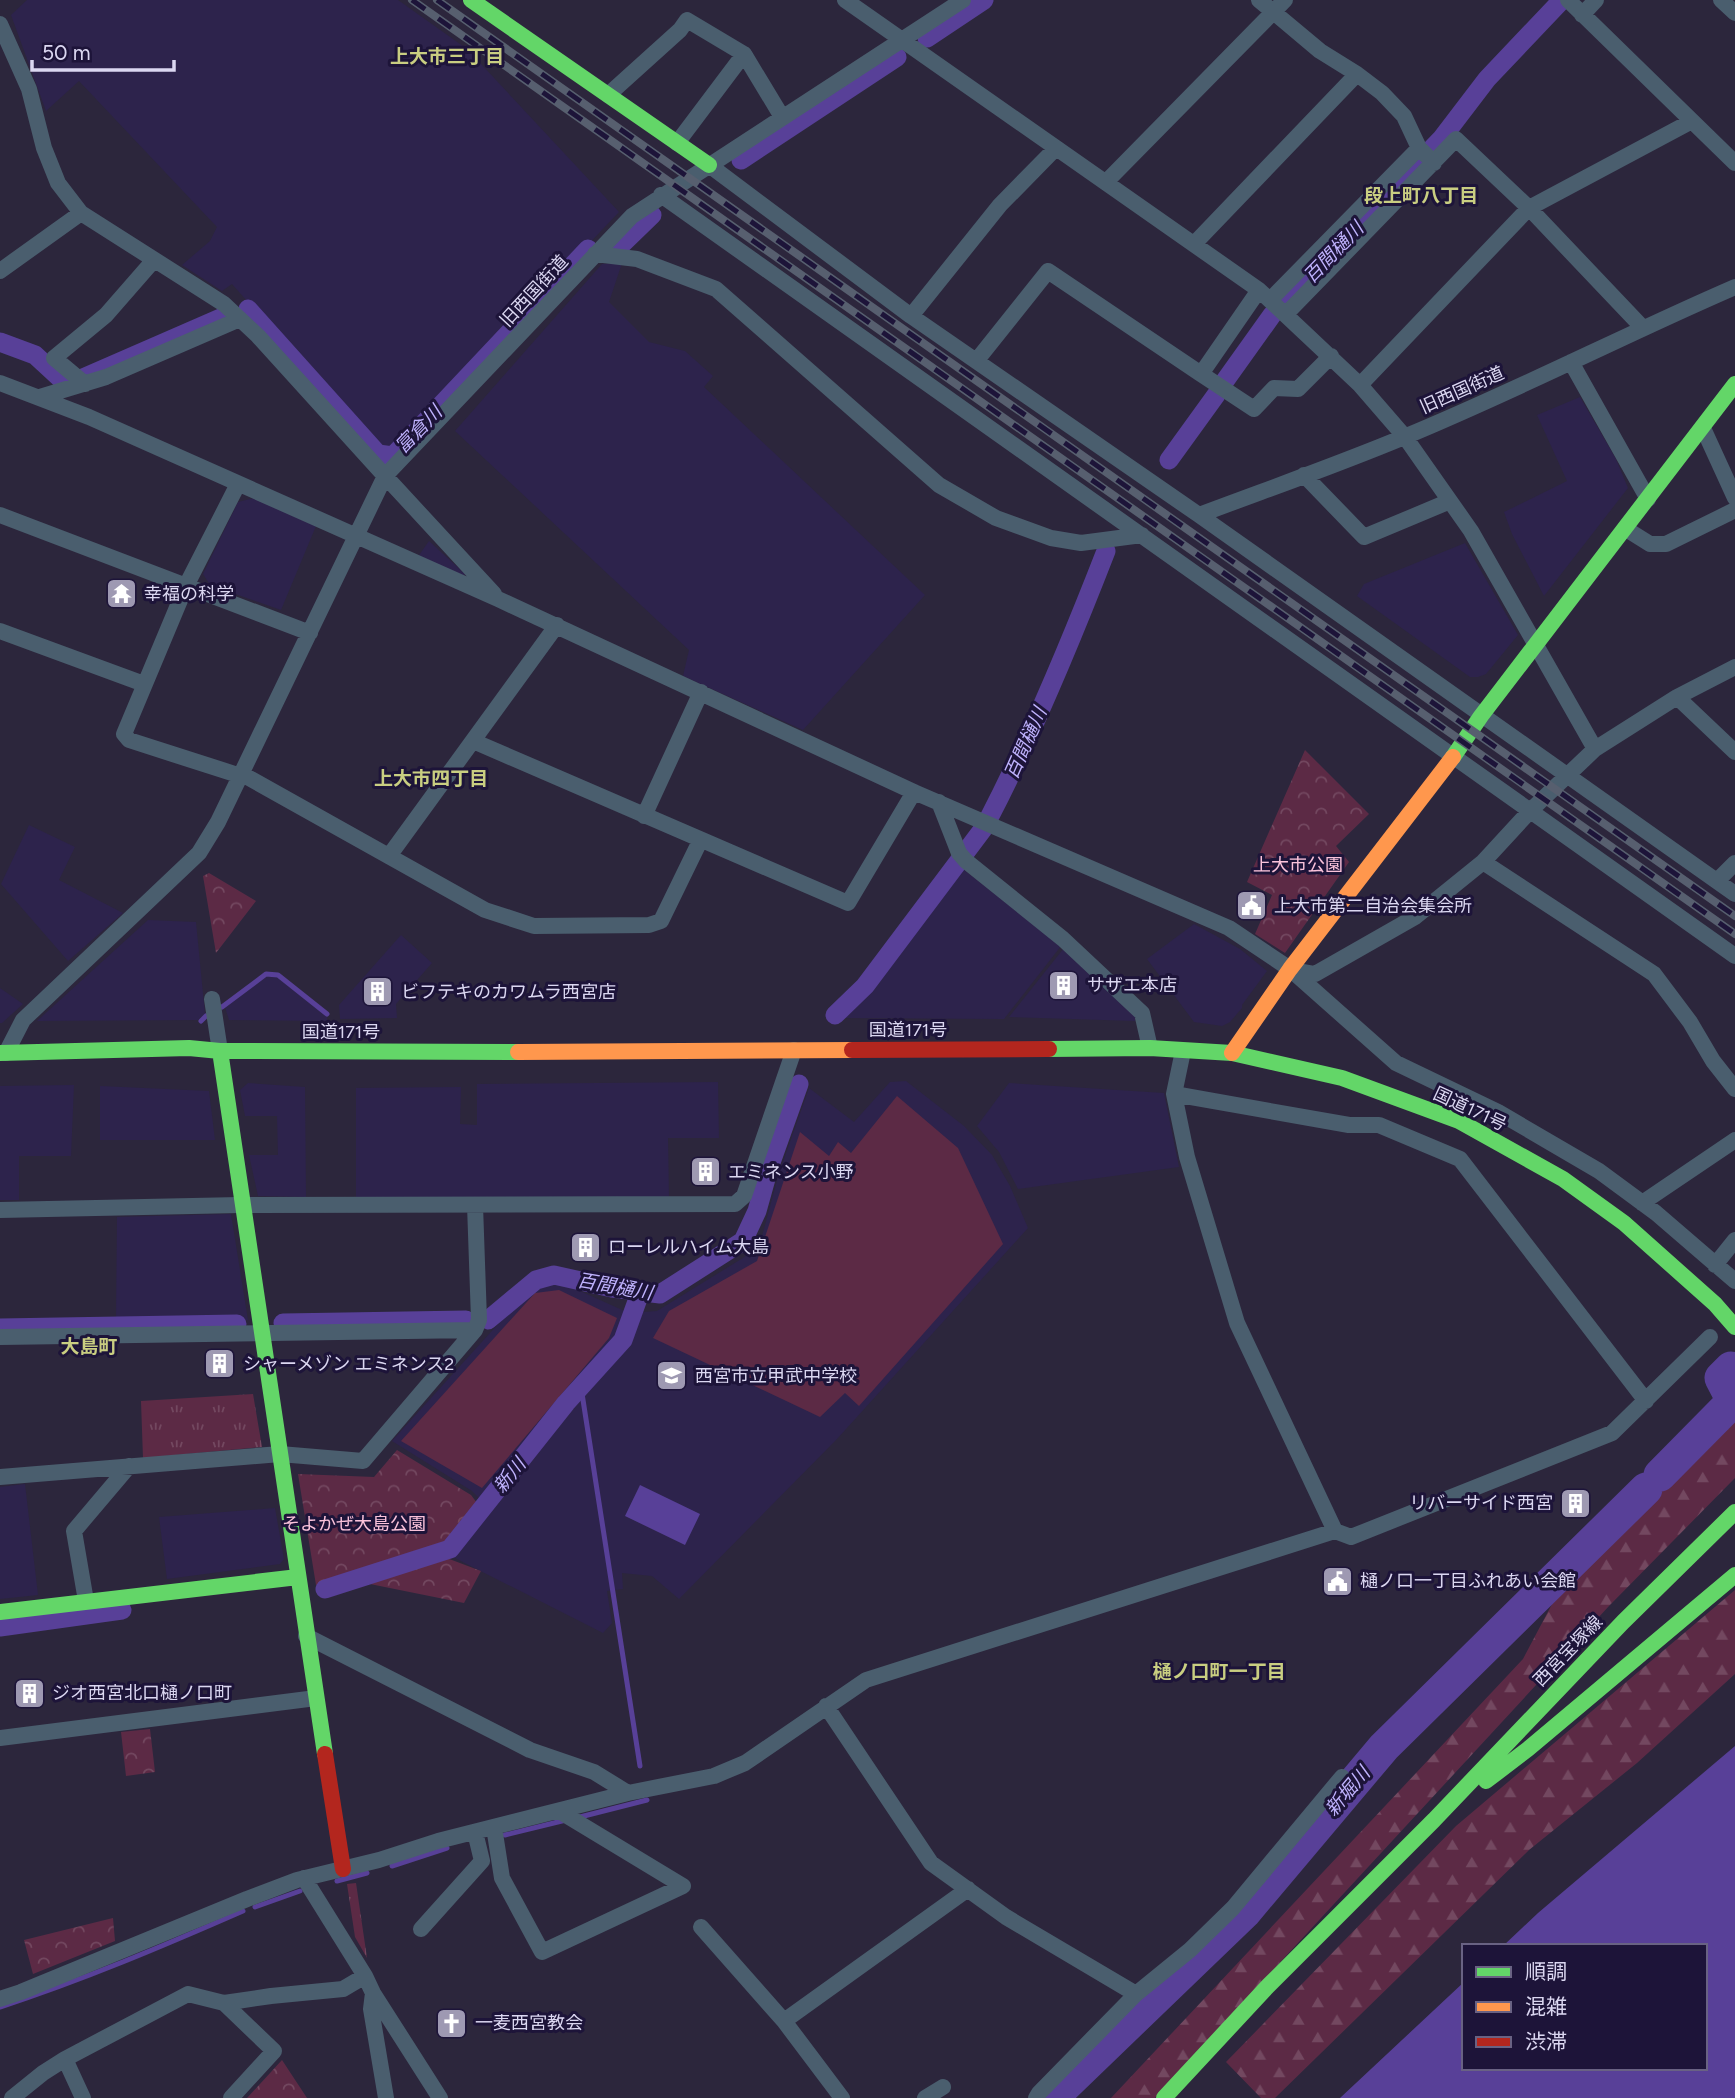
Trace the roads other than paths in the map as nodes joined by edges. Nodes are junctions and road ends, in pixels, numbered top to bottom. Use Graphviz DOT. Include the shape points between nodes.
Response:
graph roads {
  1 [pos="845,0"];
  2 [pos="962,0"];
  3 [pos="1259,0"];
  4 [pos="1596,0"];
  5 [pos="1721,0"];
  6 [pos="1568,1"];
  7 [pos="479,2"];
  8 [pos="1279,5"];
  9 [pos="1735,13"];
  10 [pos="1582,15"];
  11 [pos="0,24"];
  12 [pos="903,39"];
  13 [pos="744,54"];
  14 [pos="1357,74"];
  15 [pos="608,95"];
  16 [pos="782,117"];
  17 [pos="1692,121"];
  18 [pos="677,143"];
  19 [pos="1056,148"];
  20 [pos="1426,155"];
  21 [pos="1735,163"];
  22 [pos="709,165"];
  23 [pos="1105,182"];
  24 [pos="661,195"];
  25 [pos="1529,208"];
  26 [pos="81,213"];
  27 [pos="1194,244"];
  28 [pos="595,254"];
  29 [pos="154,260"];
  30 [pos="0,271"];
  31 [pos="1735,287"];
  32 [pos="1275,303"];
  33 [pos="911,316"];
  34 [pos="240,319"];
  35 [pos="1642,327"];
  36 [pos="1331,356"];
  37 [pos="977,360"];
  38 [pos="1571,362"];
  39 [pos="1201,374"];
  40 [pos="0,383"];
  41 [pos="85,384"];
  42 [pos="1735,384"];
  43 [pos="1360,385"];
  44 [pos="40,397"];
  45 [pos="1703,428"];
  46 [pos="1405,437"];
  47 [pos="1304,475"];
  48 [pos="385,476"];
  49 [pos="238,484"];
  50 [pos="1735,498"];
  51 [pos="1648,499"];
  52 [pos="1450,501"];
  53 [pos="1735,510"];
  54 [pos="0,515"];
  55 [pos="1199,515"];
  56 [pos="1626,528"];
  57 [pos="1142,535"];
  58 [pos="357,537"];
  59 [pos="186,586"];
  60 [pos="498,599"];
  61 [pos="557,625"];
  62 [pos="0,631"];
  63 [pos="310,633"];
  64 [pos="1535,646"];
  65 [pos="1735,667"];
  66 [pos="144,684"];
  67 [pos="701,692"];
  68 [pos="1677,697"];
  69 [pos="1481,716"];
  70 [pos="473,741"];
  71 [pos="1595,749"];
  72 [pos="1735,752"];
  73 [pos="1454,756"];
  74 [pos="241,775"];
  75 [pos="1566,776"];
  76 [pos="914,792"];
  77 [pos="939,802"];
  78 [pos="1530,811"];
  79 [pos="644,816"];
  80 [pos="700,841"];
  81 [pos="388,856"];
  82 [pos="1483,862"];
  83 [pos="1735,863"];
  84 [pos="1717,881"];
  85 [pos="1735,894"];
  86 [pos="1735,956"];
  87 [pos="1290,969"];
  88 [pos="212,999"];
  89 [pos="1150,1048"];
  90 [pos="794,1050"];
  91 [pos="220,1051"];
  92 [pos="1183,1051"];
  93 [pos="3,1053"];
  94 [pos="1232,1053"];
  95 [pos="1735,1089"];
  96 [pos="1174,1094"];
  97 [pos="1735,1140"];
  98 [pos="1642,1203"];
  99 [pos="240,1205"];
  100 [pos="475,1205"];
  101 [pos="0,1210"];
  102 [pos="1735,1240"];
  103 [pos="1715,1265"];
  104 [pos="1735,1281"];
  105 [pos="1735,1326"];
  106 [pos="475,1330"];
  107 [pos="262,1332"];
  108 [pos="0,1337"];
  109 [pos="1710,1337"];
  110 [pos="1646,1401"];
  111 [pos="280,1454"];
  112 [pos="129,1466"];
  113 [pos="0,1477"];
  114 [pos="1735,1512"];
  115 [pos="1335,1531"];
  116 [pos="1735,1575"];
  117 [pos="298,1577"];
  118 [pos="86,1601"];
  119 [pos="0,1612"];
  120 [pos="306,1636"];
  121 [pos="316,1698"];
  122 [pos="825,1706"];
  123 [pos="0,1738"];
  124 [pos="1342,1777"];
  125 [pos="628,1793"];
  126 [pos="559,1811"];
  127 [pos="1434,1821"];
  128 [pos="494,1827"];
  129 [pos="475,1832"];
  130 [pos="343,1869"];
  131 [pos="304,1878"];
  132 [pos="968,1889"];
  133 [pos="701,1927"];
  134 [pos="421,1929"];
  135 [pos="365,1976"];
  136 [pos="373,1993"];
  137 [pos="1136,1994"];
  138 [pos="0,1999"];
  139 [pos="224,2003"];
  140 [pos="784,2021"];
  141 [pos="65,2059"];
  142 [pos="943,2087"];
  143 [pos="12,2098"];
  144 [pos="83,2098"];
  145 [pos="232,2098"];
  146 [pos="386,2098"];
  147 [pos="440,2098"];
  148 [pos="842,2098"];
  149 [pos="925,2098"];
  150 [pos="1036,2098"];
  151 [pos="1164,2098"];
  1 -- 12 [label="street"];
  2 -- 12 [label="street"];
  3 -- 8 [label="street"];
  4 -- 10 [label="street"];
  5 -- 9 [label="street"];
  6 -- 10 [label="street"];
  7 -- 15 [label="main road"];
  8 -- 14 [label="street" via="1320,51"];
  8 -- 23 [label="street"];
  10 -- 17 [label="street"];
  11 -- 26 [label="street" via="29,89 58,183"];
  12 -- 16 [label="street"];
  12 -- 19 [label="street"];
  13 -- 15 [label="street" via="687,20"];
  13 -- 16 [label="street"];
  13 -- 18 [label="street"];
  14 -- 20 [label="street" via="1396,106"];
  14 -- 27 [label="street"];
  15 -- 18 [label="main road"];
  16 -- 22 [label="street"];
  17 -- 21 [label="street"];
  17 -- 25 [label="street"];
  18 -- 22 [label="main road"];
  19 -- 23 [label="street"];
  19 -- 33 [label="street" via="1000,205"];
  20 -- 25 [label="street" via="1456,139"];
  20 -- 32 [label="street"];
  22 -- 24 [label="street"];
  22 -- 33 [label="street"];
  23 -- 27 [label="street"];
  24 -- 28 [label="street" via="632,216"];
  24 -- 57 [label="street"];
  25 -- 35 [label="street"];
  25 -- 43 [label="street"];
  26 -- 29 [label="street"];
  26 -- 30 [label="street"];
  27 -- 32 [label="street"];
  28 -- 48 [label="street, 旧西国街道"];
  28 -- 57 [label="street, 旧西国街道" via="637,258 716,289 943,488 996,518 1051,538 1081,543"];
  29 -- 34 [label="street"];
  29 -- 41 [label="street" via="106,315 54,358"];
  31 -- 35 [label="street, 旧西国街道"];
  32 -- 36 [label="street"];
  32 -- 39 [label="street"];
  33 -- 37 [label="street"];
  34 -- 41 [label="street"];
  34 -- 48 [label="street"];
  35 -- 38 [label="street, 旧西国街道"];
  36 -- 39 [label="street" via="1298,388 1274,388 1254,410"];
  36 -- 43 [label="street"];
  37 -- 39 [label="street" via="1048,271"];
  37 -- 55 [label="street"];
  38 -- 46 [label="street, 旧西国街道"];
  38 -- 51 [label="street"];
  40 -- 44 [label="street"];
  41 -- 44 [label="street"];
  42 -- 45 [label="main road"];
  43 -- 46 [label="street"];
  44 -- 49 [label="street"];
  45 -- 50 [label="street"];
  45 -- 51 [label="main road"];
  46 -- 47 [label="street, 旧西国街道"];
  46 -- 52 [label="street"];
  47 -- 52 [label="street" via="1364,537"];
  47 -- 55 [label="street, 旧西国街道"];
  48 -- 58 [label="street, 旧西国街道"];
  48 -- 60 [label="street"];
  49 -- 58 [label="street"];
  49 -- 59 [label="street"];
  51 -- 56 [label="main road"];
  52 -- 64 [label="street"];
  53 -- 56 [label="street" via="1666,544 1650,544"];
  54 -- 59 [label="street"];
  55 -- 69 [label="street"];
  56 -- 64 [label="main road"];
  57 -- 73 [label="street"];
  58 -- 60 [label="street"];
  58 -- 63 [label="street, 旧西国街道"];
  59 -- 63 [label="street"];
  59 -- 66 [label="street"];
  60 -- 61 [label="street"];
  61 -- 67 [label="street"];
  61 -- 70 [label="street"];
  62 -- 66 [label="street"];
  63 -- 74 [label="street, 旧西国街道"];
  64 -- 69 [label="main road"];
  64 -- 71 [label="street"];
  65 -- 68 [label="street"];
  66 -- 74 [label="street" via="124,734 129,740"];
  67 -- 76 [label="street"];
  67 -- 79 [label="street"];
  68 -- 71 [label="street"];
  68 -- 72 [label="street"];
  69 -- 73 [label="main road"];
  69 -- 75 [label="street"];
  70 -- 79 [label="street"];
  70 -- 81 [label="street"];
  71 -- 75 [label="street"];
  73 -- 78 [label="street"];
  73 -- 87 [label="main road"];
  74 -- 81 [label="street"];
  74 -- 93 [label="street, 旧西国街道" via="199,853 23,1020"];
  75 -- 78 [label="street"];
  75 -- 84 [label="street"];
  76 -- 77 [label="street"];
  76 -- 80 [label="street" via="848,903"];
  77 -- 87 [label="street" via="1229,928"];
  77 -- 89 [label="street" via="963,857 1063,939 1142,1013"];
  78 -- 82 [label="street"];
  78 -- 86 [label="street"];
  79 -- 80 [label="street"];
  80 -- 81 [label="street" via="661,921 649,925 534,926 485,910"];
  82 -- 87 [label="street" via="1415,917 1315,974"];
  82 -- 95 [label="street" via="1654,974"];
  83 -- 84 [label="street"];
  84 -- 85 [label="street"];
  87 -- 94 [label="main road"];
  87 -- 98 [label="street" via="1396,1063 1538,1133"];
  88 -- 91 [label="street"];
  89 -- 90 [label="main road, 国道171号"];
  89 -- 92 [label="main road, 国道171号"];
  90 -- 91 [label="main road, 国道171号"];
  90 -- 100 [label="street" via="744,1196 735,1204"];
  91 -- 93 [label="main road, 国道171号"];
  91 -- 99 [label="main road"];
  92 -- 94 [label="main road, 国道171号"];
  92 -- 96 [label="street"];
  94 -- 105 [label="main road, 国道171号" via="1342,1078 1459,1121 1563,1179 1624,1223"];
  96 -- 110 [label="street" via="1349,1125 1379,1125 1460,1159"];
  96 -- 115 [label="street" via="1187,1157 1237,1323"];
  97 -- 98 [label="street"];
  98 -- 103 [label="street"];
  99 -- 100 [label="street"];
  99 -- 101 [label="street"];
  99 -- 107 [label="main road"];
  100 -- 106 [label="street" via="479,1320"];
  102 -- 103 [label="street"];
  103 -- 104 [label="street"];
  106 -- 107 [label="street"];
  106 -- 111 [label="street" via="363,1461"];
  107 -- 108 [label="street"];
  107 -- 111 [label="main road"];
  109 -- 110 [label="street"];
  110 -- 115 [label="street" via="1612,1433 1351,1536"];
  111 -- 112 [label="street"];
  111 -- 117 [label="main road"];
  112 -- 113 [label="street"];
  112 -- 118 [label="street" via="75,1531"];
  114 -- 127 [label="main road, 西宮宝塚線"];
  115 -- 122 [label="street" via="866,1680"];
  116 -- 127 [label="main road, 西宮宝塚線" via="1528,1749"];
  117 -- 118 [label="main road"];
  117 -- 120 [label="main road"];
  118 -- 119 [label="main road"];
  120 -- 121 [label="main road"];
  120 -- 125 [label="street" via="530,1750 594,1772"];
  121 -- 123 [label="street"];
  121 -- 130 [label="main road"];
  122 -- 125 [label="street" via="745,1763 714,1776"];
  122 -- 132 [label="street" via="931,1863"];
  124 -- 137 [label="street" via="1233,1908"];
  125 -- 126 [label="street"];
  126 -- 128 [label="street"];
  126 -- 128 [label="street" via="683,1886 542,1952 502,1878"];
  127 -- 151 [label="main road, 西宮宝塚線" via="1268,1986"];
  128 -- 129 [label="street"];
  129 -- 130 [label="street"];
  129 -- 134 [label="street" via="482,1861"];
  130 -- 131 [label="street"];
  131 -- 135 [label="street"];
  131 -- 138 [label="street"];
  132 -- 137 [label="street" via="1006,1917"];
  132 -- 140 [label="street"];
  133 -- 140 [label="street"];
  135 -- 136 [label="street"];
  135 -- 139 [label="street" via="343,1989"];
  136 -- 146 [label="street" via="371,2009"];
  136 -- 147 [label="street"];
  137 -- 150 [label="street"];
  139 -- 141 [label="street" via="188,1994"];
  139 -- 145 [label="street" via="274,2051"];
  140 -- 148 [label="street"];
  141 -- 143 [label="street"];
  141 -- 144 [label="street"];
  142 -- 149 [label="street"];
}
